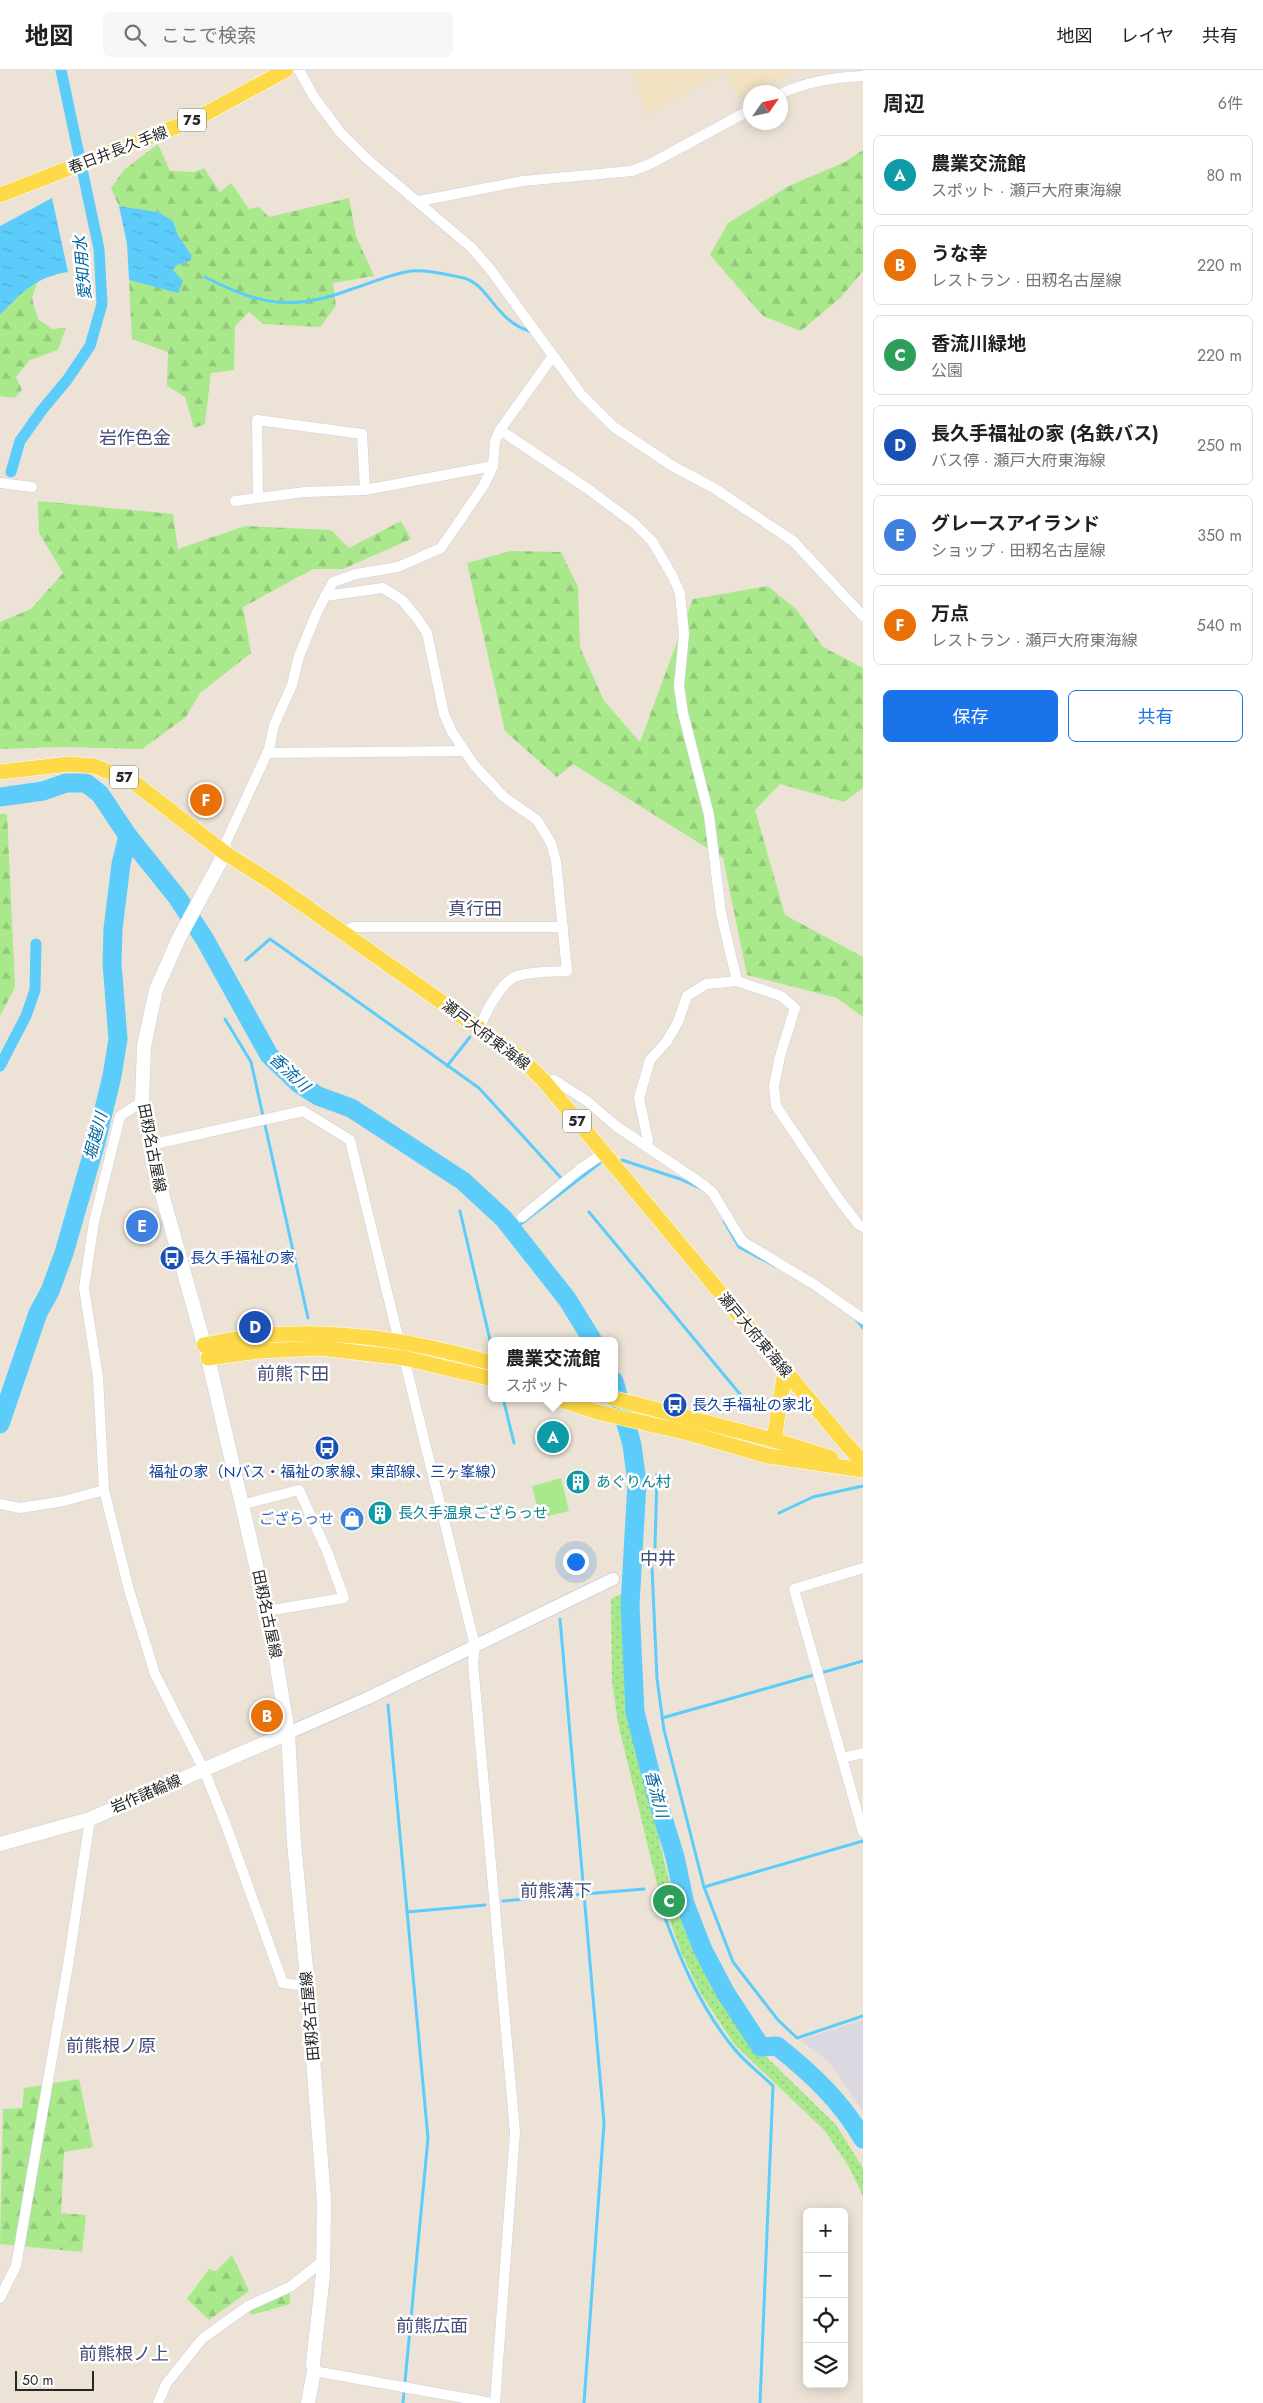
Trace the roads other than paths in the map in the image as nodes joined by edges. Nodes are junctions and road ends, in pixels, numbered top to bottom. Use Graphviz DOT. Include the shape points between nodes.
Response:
graph roads {
  1 [pos="286,70"];
  2 [pos="299,70"];
  3 [pos="863,76"];
  4 [pos="788,90"];
  5 [pos="743,114"];
  6 [pos="0,195"];
  7 [pos="419,201"];
  8 [pos="553,356"];
  9 [pos="500,430"];
  10 [pos="493,466"];
  11 [pos="0,483"];
  12 [pos="32,487"];
  13 [pos="365,490"];
  14 [pos="258,498"];
  15 [pos="235,501"];
  16 [pos="325,596"];
  17 [pos="863,616"];
  18 [pos="465,751"];
  19 [pos="267,753"];
  20 [pos="0,772"];
  21 [pos="226,853"];
  22 [pos="563,927"];
  23 [pos="342,932"];
  24 [pos="737,981"];
  25 [pos="479,1029"];
  26 [pos="544,1081"];
  27 [pos="142,1102"];
  28 [pos="150,1145"];
  29 [pos="646,1146"];
  30 [pos="604,1153"];
  31 [pos="522,1217"];
  32 [pos="863,1227"];
  33 [pos="863,1319"];
  34 [pos="400,1341"];
  35 [pos="206,1351"];
  36 [pos="404,1358"];
  37 [pos="488,1362"];
  38 [pos="786,1371"];
  39 [pos="488,1378"];
  40 [pos="618,1400"];
  41 [pos="568,1402"];
  42 [pos="774,1440"];
  43 [pos="863,1462"];
  44 [pos="863,1469"];
  45 [pos="104,1490"];
  46 [pos="0,1504"];
  47 [pos="242,1505"];
  48 [pos="863,1568"];
  49 [pos="613,1579"];
  50 [pos="267,1611"];
  51 [pos="475,1646"];
  52 [pos="288,1733"];
  53 [pos="863,1753"];
  54 [pos="842,1758"];
  55 [pos="204,1770"];
  56 [pos="90,1819"];
  57 [pos="863,1832"];
  58 [pos="0,1844"];
  59 [pos="307,1986"];
  60 [pos="323,2261"];
  61 [pos="0,2298"];
  62 [pos="314,2372"];
  63 [pos="158,2403"];
  64 [pos="308,2403"];
  65 [pos="494,2403"];
  1 -- 6 [label="main road, 春日井長久手線 / 75" via="196,119"];
  2 -- 7 [label="street" via="340,132 367,159"];
  3 -- 4 [label="street" via="837,77"];
  5 -- 7 [label="street" via="632,171 523,181"];
  7 -- 8 [label="street" via="472,248"];
  8 -- 9 [label="street"];
  8 -- 17 [label="street" via="581,394 614,427 793,541"];
  9 -- 10 [label="street" via="495,441"];
  9 -- 24 [label="street" via="635,524 652,541 672,574 680,593 684,634 679,686 683,714 709,815 721,913"];
  10 -- 13 [label="street"];
  10 -- 16 [label="street" via="442,548 398,567 356,574 333,582"];
  11 -- 12 [label="street"];
  13 -- 14 [label="street"];
  13 -- 14 [label="street" via="362,434 257,420"];
  14 -- 15 [label="street"];
  16 -- 18 [label="street" via="383,588 402,600 427,633 444,714"];
  16 -- 19 [label="street" via="274,725"];
  18 -- 19 [label="street"];
  18 -- 22 [label="street" via="504,796 538,820 551,843"];
  19 -- 21 [label="street" via="226,842"];
  20 -- 21 [label="main road, 瀬戸大府東海線 / 57" via="69,764 94,766 113,772 149,793"];
  21 -- 23 [label="main road, 瀬戸大府東海線 / 57"];
  21 -- 27 [label="main road, 田籾名古屋線" via="200,896 156,990 142,1071"];
  22 -- 23 [label="street" via="353,928"];
  22 -- 25 [label="street" via="567,971 515,976 500,990"];
  23 -- 25 [label="main road, 瀬戸大府東海線 / 57"];
  24 -- 29 [label="street" via="706,984 687,996 678,1022 650,1060 639,1098 648,1141"];
  24 -- 32 [label="street" via="781,996 795,1008 774,1086 776,1106 838,1198"];
  25 -- 26 [label="main road, 瀬戸大府東海線 / 57" via="521,1058"];
  26 -- 29 [label="street" via="554,1080"];
  26 -- 30 [label="main road, 瀬戸大府東海線 / 57"];
  27 -- 28 [label="main road, 田籾名古屋線"];
  27 -- 45 [label="street" via="120,1116 94,1222 84,1288 98,1377"];
  28 -- 34 [label="street" via="304,1111 350,1140"];
  28 -- 35 [label="main road, 田籾名古屋線"];
  29 -- 33 [label="street" via="713,1193 742,1241 815,1285"];
  30 -- 31 [label="street"];
  30 -- 38 [label="main road, 瀬戸大府東海線 / 57"];
  34 -- 35 [label="main road" via="322,1333 256,1336"];
  34 -- 37 [label="main road"];
  35 -- 36 [label="main road" via="321,1348"];
  35 -- 47 [label="main road, 田籾名古屋線"];
  36 -- 39 [label="main road"];
  36 -- 51 [label="street"];
  38 -- 42 [label="main road"];
  38 -- 43 [label="main road, 瀬戸大府東海線 / 57"];
  40 -- 42 [label="main road"];
  41 -- 44 [label="main road" via="768,1456"];
  42 -- 44 [label="main road"];
  45 -- 46 [label="street" via="20,1508"];
  45 -- 55 [label="street" via="129,1590 155,1674"];
  47 -- 50 [label="main road, 田籾名古屋線"];
  47 -- 50 [label="street" via="299,1490 344,1598"];
  48 -- 54 [label="street" via="794,1588"];
  49 -- 51 [label="street"];
  50 -- 52 [label="main road, 田籾名古屋線"];
  51 -- 52 [label="street"];
  51 -- 65 [label="street" via="473,1663 515,2132"];
  52 -- 55 [label="main road, 岩作諸輪線"];
  52 -- 59 [label="main road, 田籾名古屋線"];
  53 -- 54 [label="street"];
  54 -- 57 [label="street"];
  55 -- 56 [label="main road, 岩作諸輪線"];
  55 -- 59 [label="street" via="232,1838 283,1983"];
  56 -- 58 [label="main road, 岩作諸輪線"];
  56 -- 61 [label="street" via="16,2266"];
  59 -- 60 [label="main road, 田籾名古屋線" via="324,2200"];
  60 -- 62 [label="main road, 田籾名古屋線"];
  60 -- 63 [label="street" via="290,2286 248,2306 202,2340 166,2384"];
  62 -- 64 [label="main road, 田籾名古屋線"];
  62 -- 65 [label="street"];
}
